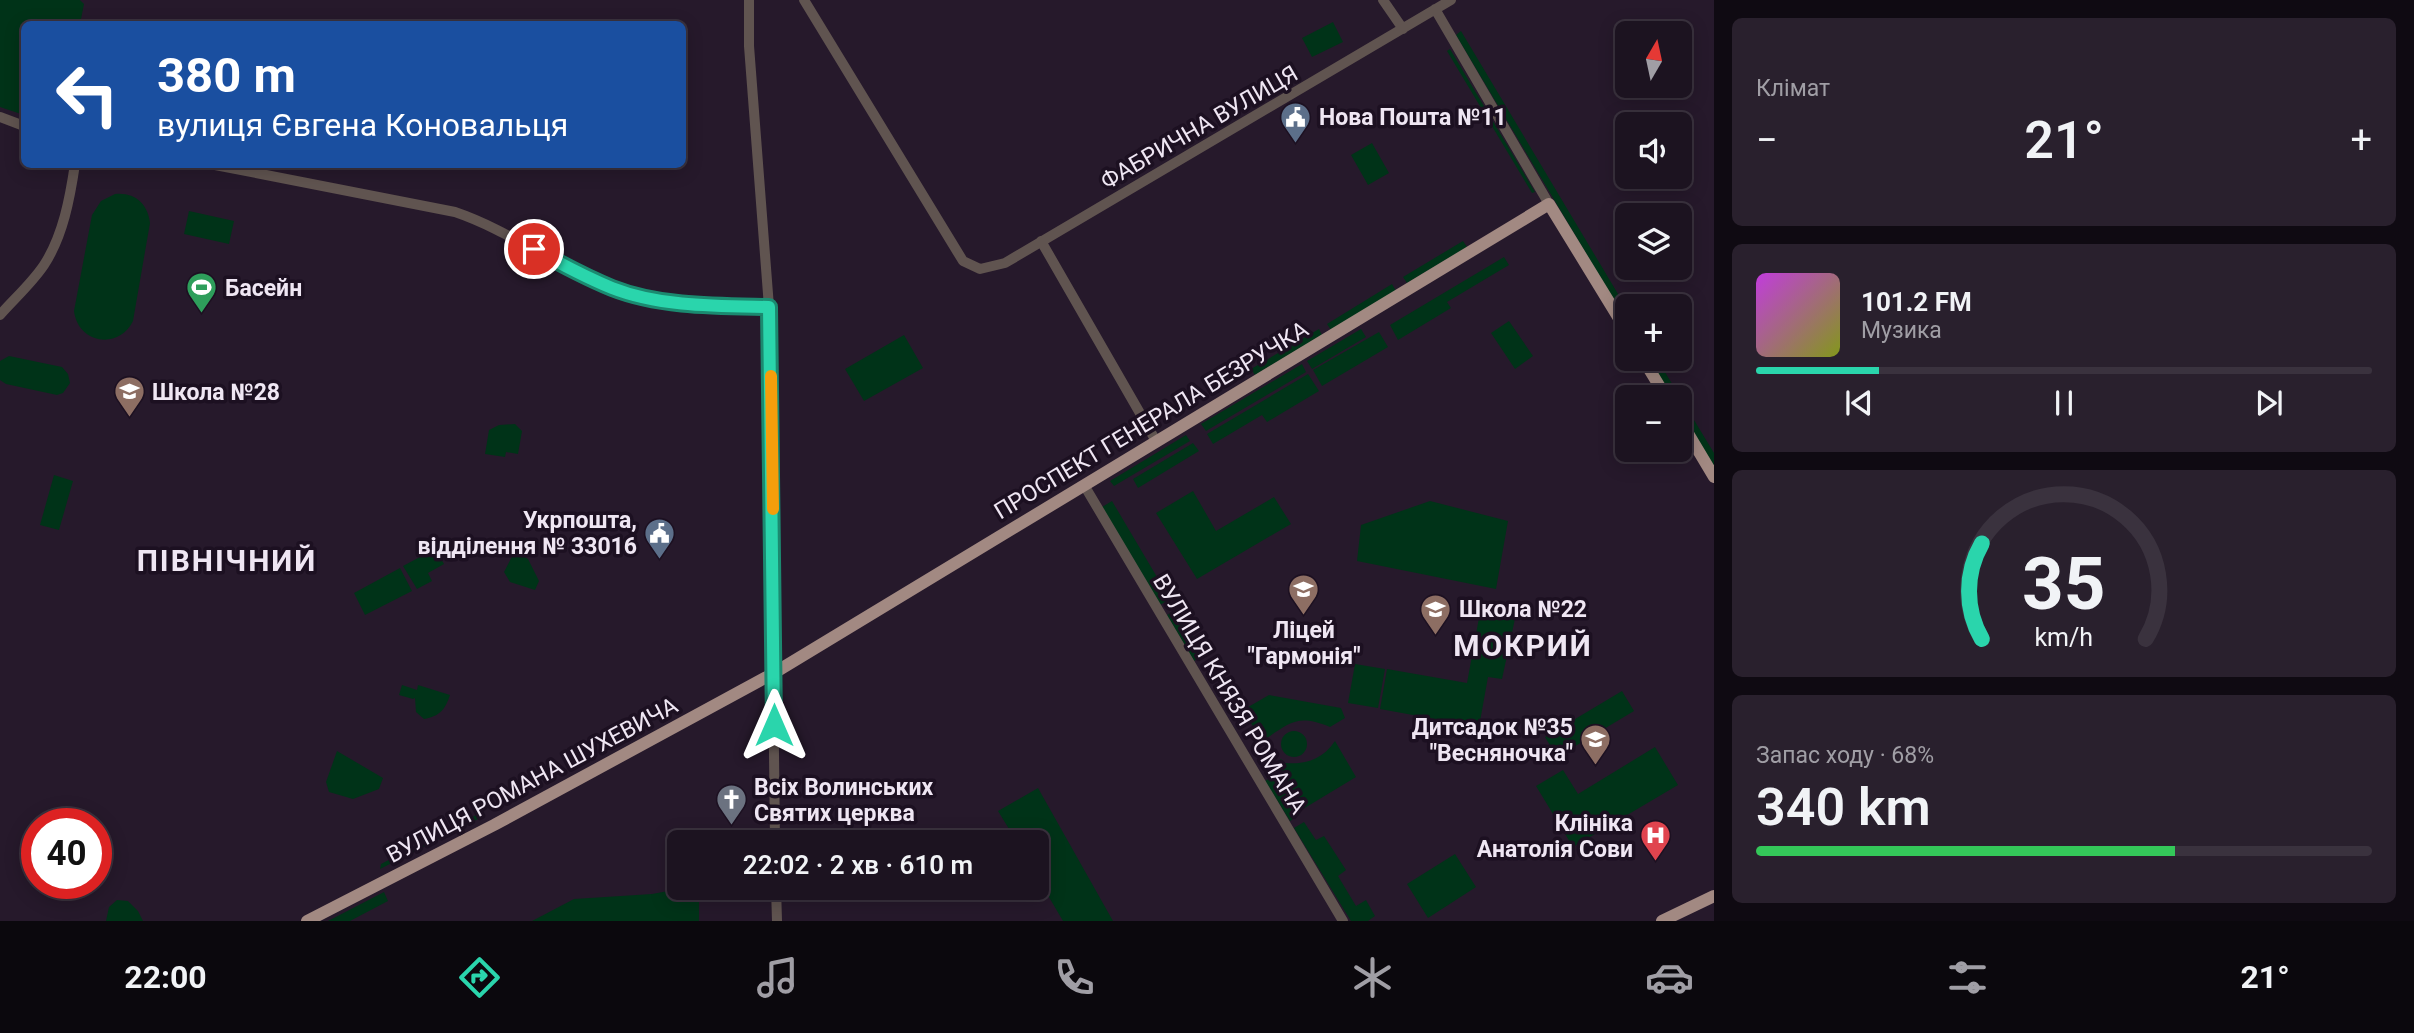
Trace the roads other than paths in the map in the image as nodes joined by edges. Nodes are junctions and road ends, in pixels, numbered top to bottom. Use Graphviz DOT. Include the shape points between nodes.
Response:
graph roads {
  1 [pos="749,0"];
  2 [pos="804,0"];
  3 [pos="1384,0"];
  4 [pos="1451,0"];
  5 [pos="1435,9"];
  6 [pos="1403,29"];
  7 [pos="0,117"];
  8 [pos="21,125"];
  9 [pos="74,168"];
  10 [pos="230,168"];
  11 [pos="1549,204"];
  12 [pos="1041,241"];
  13 [pos="769,307"];
  14 [pos="1615,312"];
  15 [pos="0,315"];
  16 [pos="1692,440"];
  17 [pos="1157,441"];
  18 [pos="1714,477"];
  19 [pos="1084,485"];
  20 [pos="774,673"];
  21 [pos="775,830"];
  22 [pos="1714,896"];
  23 [pos="776,900"];
  24 [pos="307,921"];
  25 [pos="777,921"];
  26 [pos="1343,921"];
  27 [pos="1662,921"];
  1 -- 13 [label="street"];
  2 -- 12 [label="street, ФАБРИЧНА ВУЛИЦЯ" via="963,261 980,269 1005,263"];
  3 -- 6 [label="street"];
  4 -- 5 [label="street, ФАБРИЧНА ВУЛИЦЯ"];
  5 -- 6 [label="street, ФАБРИЧНА ВУЛИЦЯ"];
  5 -- 11 [label="street"];
  6 -- 12 [label="street, ФАБРИЧНА ВУЛИЦЯ"];
  7 -- 8 [label="street"];
  9 -- 15 [label="street" via="55,245 43,266"];
  10 -- 13 [label="street" via="455,212 492,226 614,289 639,296"];
  11 -- 14 [label="main road"];
  11 -- 17 [label="main road, ПРОСПЕКТ ГЕНЕРАЛА БЕЗРУЧКА"];
  12 -- 17 [label="street"];
  13 -- 20 [label="street"];
  16 -- 18 [label="main road"];
  17 -- 19 [label="main road, ПРОСПЕКТ ГЕНЕРАЛА БЕЗРУЧКА"];
  19 -- 20 [label="main road, ПРОСПЕКТ ГЕНЕРАЛА БЕЗРУЧКА"];
  19 -- 26 [label="street, ВУЛИЦЯ КНЯЗЯ РОМАНА"];
  20 -- 21 [label="street"];
  20 -- 24 [label="main road, ВУЛИЦЯ РОМАНА ШУХЕВИЧА" via="516,814"];
  22 -- 27 [label="main road"];
  23 -- 25 [label="street"];
}
